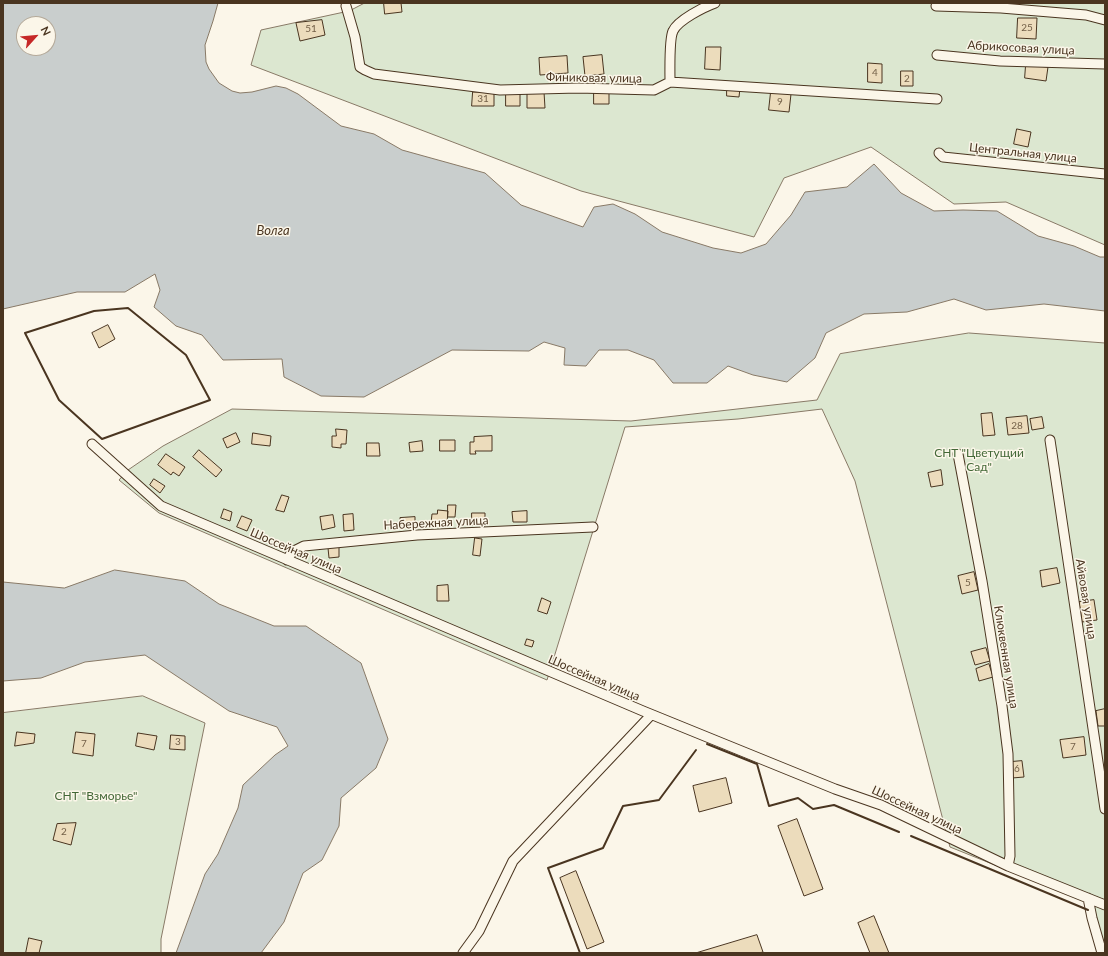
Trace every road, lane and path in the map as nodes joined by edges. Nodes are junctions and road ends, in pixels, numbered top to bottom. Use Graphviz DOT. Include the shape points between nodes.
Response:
graph roads {
  1 [pos="715,3"];
  2 [pos="346,6"];
  3 [pos="936,6"];
  4 [pos="1105,20"];
  5 [pos="937,55"];
  6 [pos="1105,64"];
  7 [pos="670,82"];
  8 [pos="937,99"];
  9 [pos="939,153"];
  10 [pos="1105,174"];
  11 [pos="1050,440"];
  12 [pos="92,444"];
  13 [pos="958,454"];
  14 [pos="593,527"];
  15 [pos="287,560"];
  16 [pos="651,714"];
  17 [pos="1105,809"];
  18 [pos="1008,866"];
  19 [pos="1088,898"];
  20 [pos="1105,904"];
  21 [pos="463,953"];
  22 [pos="1102,953"];
  1 -- 7 [label="street" via="687,16 673,31"];
  2 -- 7 [label="street, Финиковая улица" via="360,67 374,74 500,90 654,90"];
  3 -- 4 [label="street" via="1086,15"];
  5 -- 6 [label="street, Абрикосовая улица" via="1000,61"];
  7 -- 8 [label="street, Финиковая улица"];
  9 -- 10 [label="street, Центральная улица" via="942,157"];
  11 -- 17 [label="street, Айвовая улица"];
  12 -- 15 [label="street, Шоссейная улица" via="161,506"];
  13 -- 18 [label="street, Клюквенная улица" via="982,581 1008,754"];
  14 -- 15 [label="street, Набережная улица" via="417,535 304,546 292,552"];
  15 -- 16 [label="street, Шоссейная улица"];
  16 -- 18 [label="street, Шоссейная улица" via="835,789 881,805"];
  16 -- 21 [label="street" via="514,861 479,931"];
  18 -- 19 [label="street, Шоссейная улица"];
  19 -- 20 [label="street, Шоссейная улица"];
  19 -- 22 [label="street"];
}
